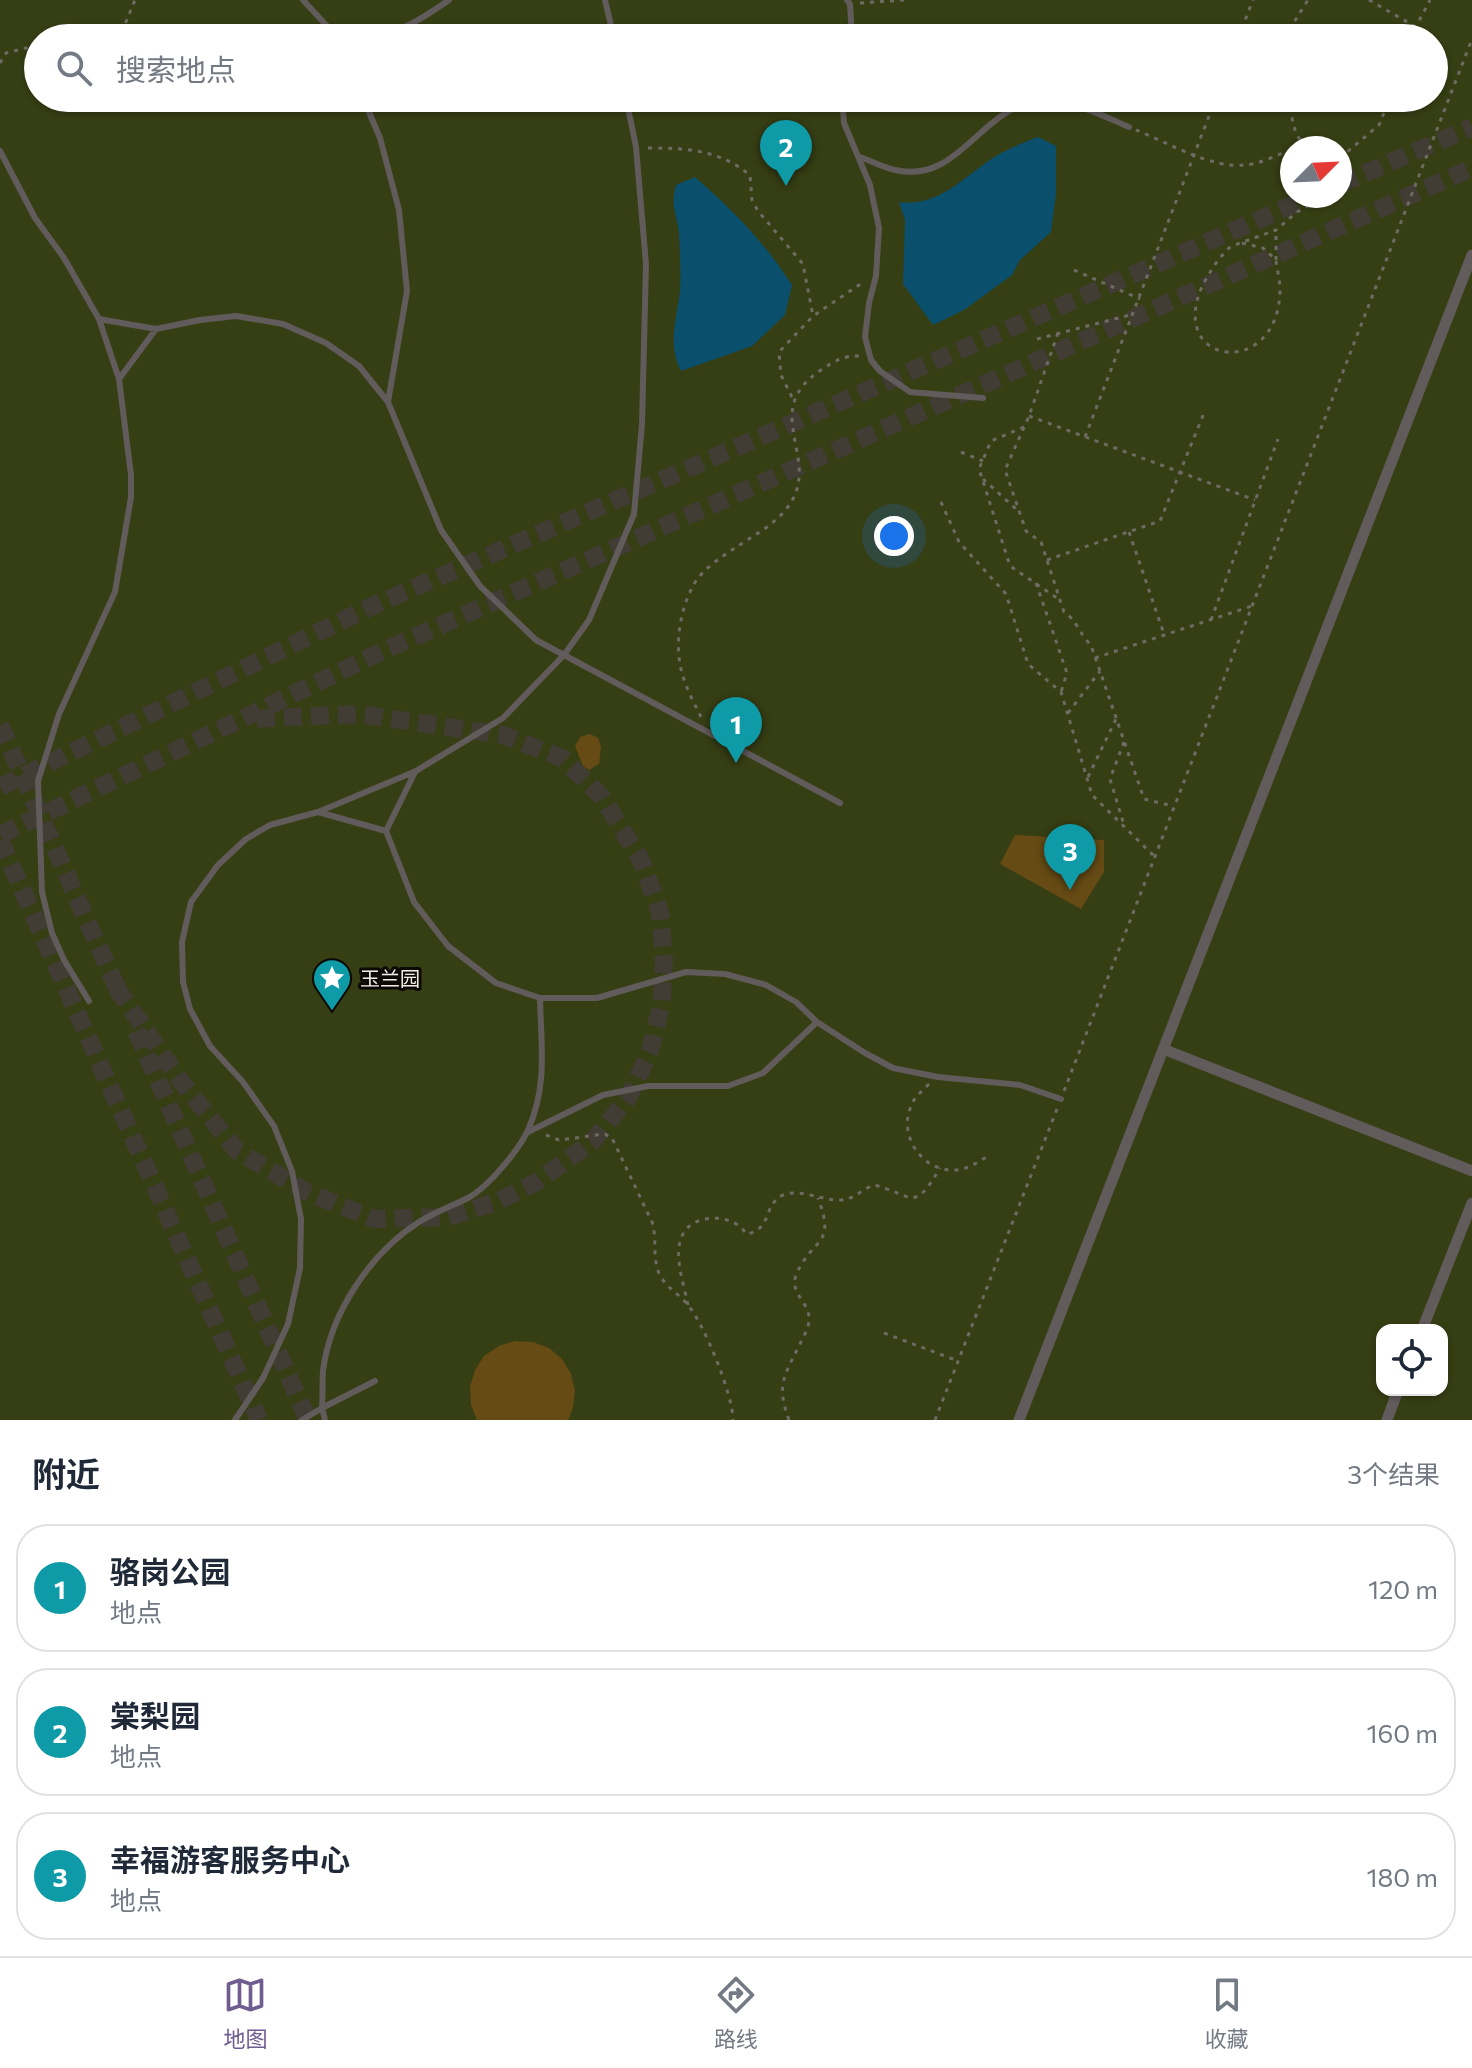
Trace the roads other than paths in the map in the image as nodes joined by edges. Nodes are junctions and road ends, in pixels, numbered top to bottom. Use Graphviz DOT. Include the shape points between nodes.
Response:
graph roads {
  1 [pos="303,0"];
  2 [pos="449,0"];
  3 [pos="605,0"];
  4 [pos="848,2"];
  5 [pos="325,24"];
  6 [pos="413,24"];
  7 [pos="611,24"];
  8 [pos="850,24"];
  9 [pos="369,112"];
  10 [pos="629,112"];
  11 [pos="843,112"];
  12 [pos="1004,112"];
  13 [pos="1090,112"];
  14 [pos="1129,127"];
  15 [pos="0,151"];
  16 [pos="860,157"];
  17 [pos="1472,255"];
  18 [pos="99,319"];
  19 [pos="156,329"];
  20 [pos="119,379"];
  21 [pos="983,398"];
  22 [pos="388,402"];
  23 [pos="564,655"];
  24 [pos="416,771"];
  25 [pos="840,803"];
  26 [pos="318,812"];
  27 [pos="386,831"];
  28 [pos="540,998"];
  29 [pos="89,1001"];
  30 [pos="817,1022"];
  31 [pos="1163,1049"];
  32 [pos="1061,1099"];
  33 [pos="528,1132"];
  34 [pos="1472,1171"];
  35 [pos="1472,1203"];
  36 [pos="1424,1324"];
  37 [pos="375,1381"];
  38 [pos="1396,1396"];
  39 [pos="322,1408"];
  40 [pos="235,1420"];
  41 [pos="302,1420"];
  42 [pos="325,1420"];
  43 [pos="1019,1420"];
  44 [pos="1387,1420"];
  1 -- 5 [label="lane"];
  2 -- 6 [label="lane"];
  3 -- 7 [label="lane"];
  4 -- 8 [label="lane"];
  9 -- 22 [label="lane" via="399,210 407,291"];
  10 -- 23 [label="lane" via="646,264 634,514 589,620"];
  11 -- 16 [label="lane"];
  12 -- 16 [label="lane" via="950,161 930,170 894,170"];
  13 -- 14 [label="lane"];
  15 -- 18 [label="lane"];
  16 -- 21 [label="lane" via="879,228 865,337 871,360 910,392"];
  17 -- 31 [label="street"];
  18 -- 19 [label="lane"];
  18 -- 20 [label="lane"];
  19 -- 20 [label="lane"];
  19 -- 22 [label="lane" via="236,316 283,324 326,343 359,366"];
  20 -- 29 [label="lane" via="131,497 115,592 59,714 38,781 42,892 52,933"];
  22 -- 23 [label="lane" via="441,530 480,586 536,640"];
  23 -- 24 [label="lane" via="503,718"];
  23 -- 25 [label="lane"];
  24 -- 26 [label="lane"];
  24 -- 27 [label="lane"];
  26 -- 27 [label="lane"];
  26 -- 40 [label="lane" via="270,825 218,865 191,902 182,942 190,1009 210,1046 274,1126 292,1171 301,1219 300,1268 288,1324 263,1378"];
  27 -- 28 [label="lane" via="414,902 448,946 496,983"];
  28 -- 30 [label="lane" via="597,998 686,972 725,974 766,985"];
  28 -- 33 [label="lane" via="544,1049"];
  30 -- 32 [label="lane" via="893,1068 1020,1085"];
  30 -- 33 [label="lane" via="763,1073 728,1086 648,1086 603,1095"];
  31 -- 34 [label="street"];
  31 -- 43 [label="street"];
  33 -- 39 [label="lane" via="472,1196 405,1232 351,1293 323,1370"];
  35 -- 36 [label="street"];
  37 -- 39 [label="lane"];
  38 -- 44 [label="street"];
  39 -- 41 [label="lane"];
  39 -- 42 [label="lane"];
}
